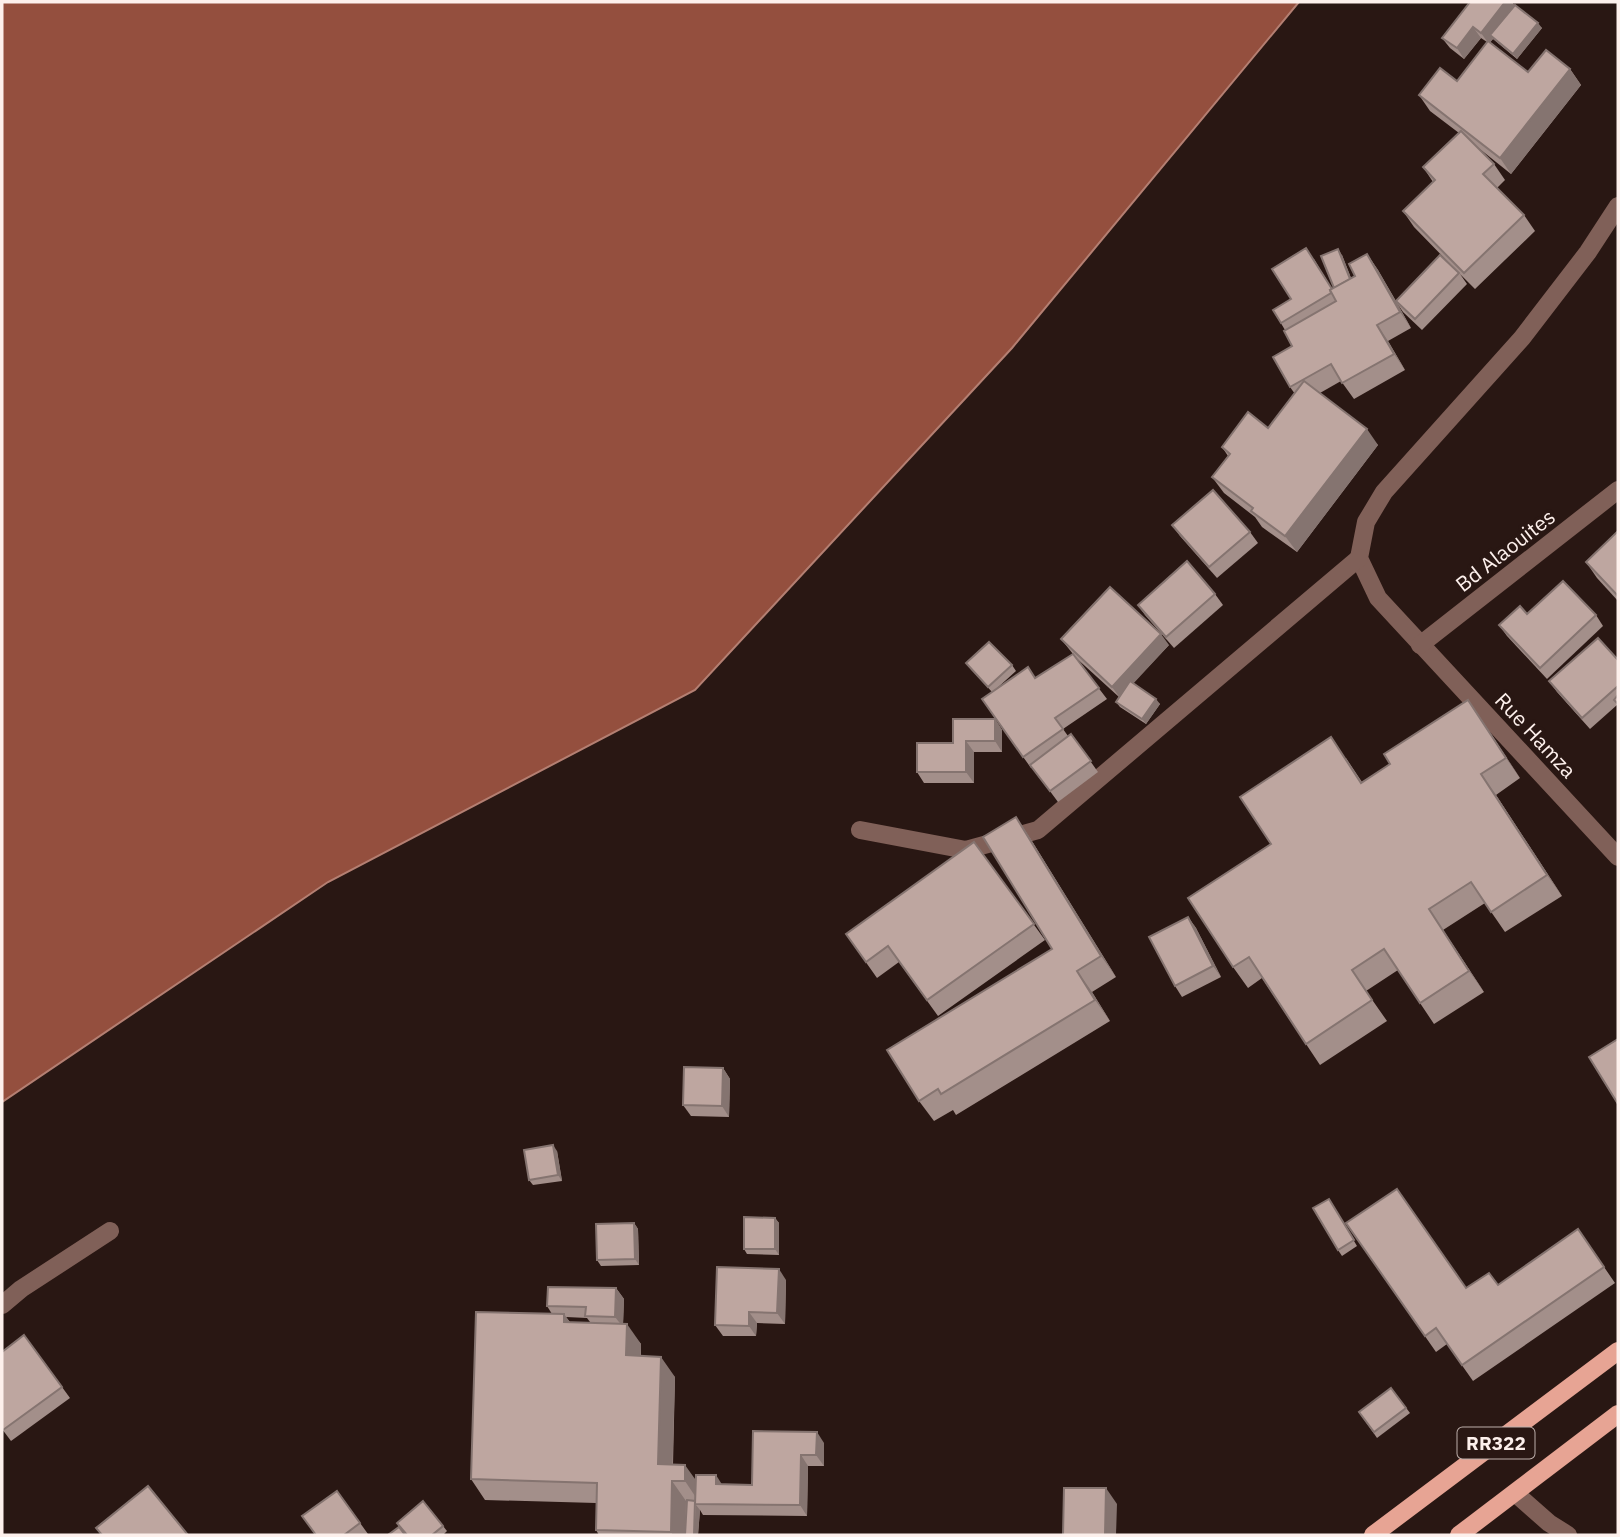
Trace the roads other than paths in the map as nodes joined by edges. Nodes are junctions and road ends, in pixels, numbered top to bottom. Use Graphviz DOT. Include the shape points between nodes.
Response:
graph roads {
  1 [pos="1618,206"];
  2 [pos="1618,489"];
  3 [pos="1360,558"];
  4 [pos="1420,645"];
  5 [pos="860,830"];
  6 [pos="1618,857"];
  7 [pos="110,1231"];
  8 [pos="2,1305"];
  9 [pos="1618,1352"];
  10 [pos="1618,1414"];
  11 [pos="1515,1493"];
  12 [pos="1373,1535"];
  13 [pos="1460,1535"];
  14 [pos="1568,1535"];
  1 -- 3 [label="street" via="1522,338 1384,492 1366,522"];
  2 -- 4 [label="street, Bd Alaouites"];
  3 -- 4 [label="street, Rue Hamza" via="1378,598"];
  3 -- 5 [label="street" via="1038,830 966,850"];
  4 -- 6 [label="street, Rue Hamza"];
  7 -- 8 [label="street"];
  9 -- 12 [label="main road, RR322"];
  10 -- 11 [label="main road, RR322"];
  11 -- 13 [label="main road, RR322"];
  11 -- 14 [label="street"];
}
